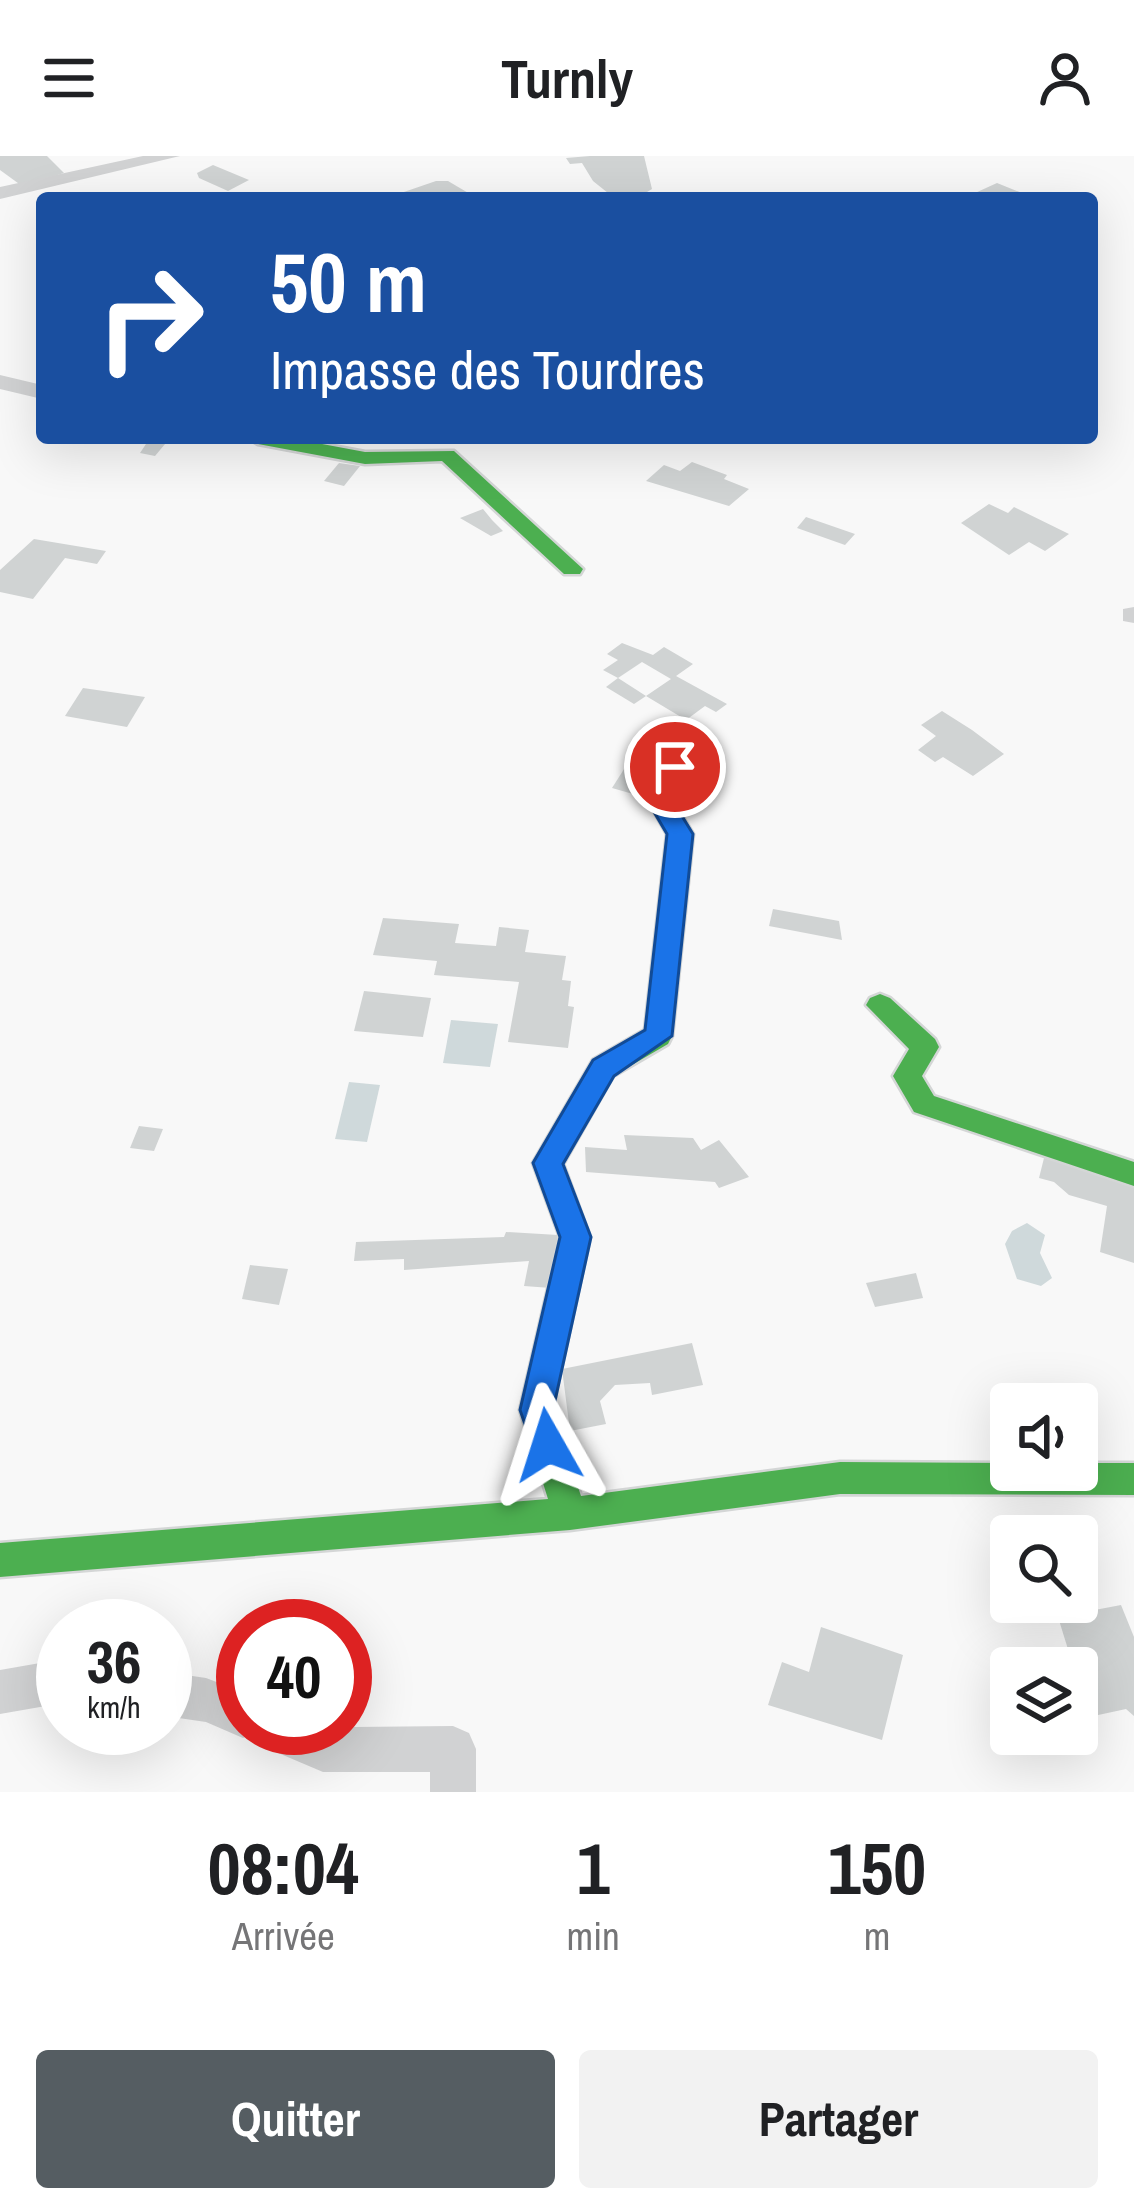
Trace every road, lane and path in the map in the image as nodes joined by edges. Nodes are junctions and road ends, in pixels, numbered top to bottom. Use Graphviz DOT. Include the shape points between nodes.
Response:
graph roads {
  1 [pos="170,156"];
  2 [pos="0,193"];
  3 [pos="0,382"];
  4 [pos="36,391"];
  5 [pos="290,444"];
  6 [pos="572,569"];
  7 [pos="675,767"];
  8 [pos="880,1006"];
  9 [pos="1134,1174"];
  10 [pos="1134,1479"];
  11 [pos="569,1514"];
  12 [pos="0,1560"];
  13 [pos="36,1686"];
  14 [pos="0,1692"];
  15 [pos="372,1749"];
  16 [pos="453,1792"];
  1 -- 2 [label="street"];
  3 -- 4 [label="street"];
  5 -- 6 [label="street" via="365,458 447,455"];
  7 -- 11 [label="street" via="653,788 680,834 658,1036 604,1068 548,1163 575,1237 536,1410"];
  8 -- 9 [label="street" via="925,1047 907,1076 924,1104"];
  10 -- 11 [label="street" via="840,1478"];
  11 -- 12 [label="street"];
  13 -- 14 [label="street"];
  15 -- 16 [label="street" via="453,1749"];
}
